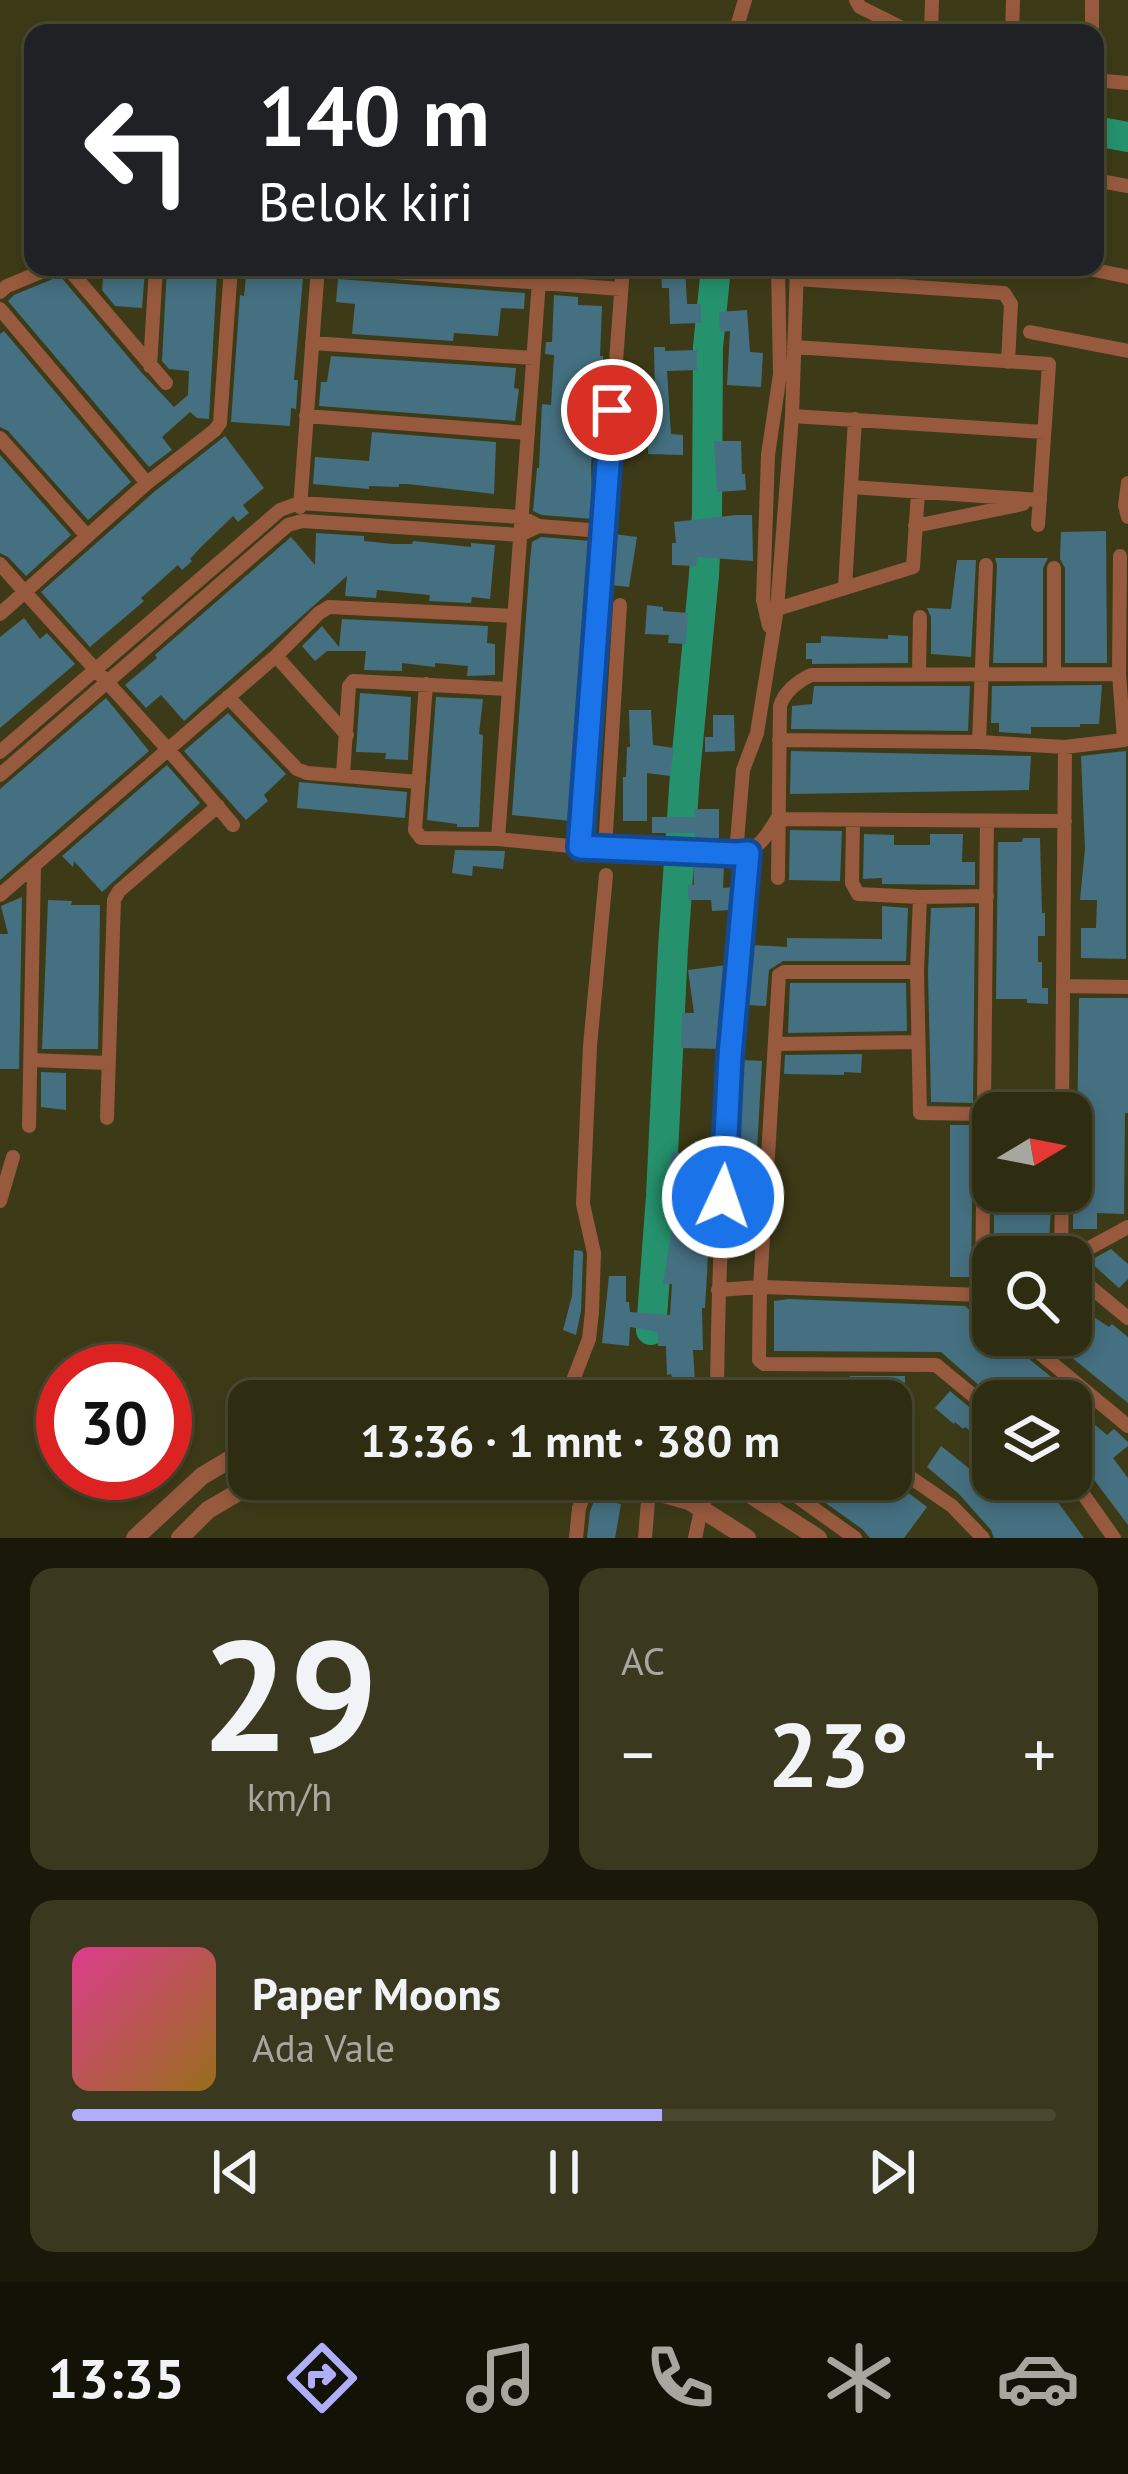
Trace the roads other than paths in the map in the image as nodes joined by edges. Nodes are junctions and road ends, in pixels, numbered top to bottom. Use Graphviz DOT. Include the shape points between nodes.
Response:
graph roads {
  1 [pos="856,0"];
  2 [pos="894,24"];
  3 [pos="31,276"];
  4 [pos="75,276"];
  5 [pos="155,276"];
  6 [pos="230,276"];
  7 [pos="321,276"];
  8 [pos="539,276"];
  9 [pos="545,276"];
  10 [pos="623,276"];
  11 [pos="778,276"];
  12 [pos="797,276"];
  13 [pos="828,276"];
  14 [pos="622,289"];
  15 [pos="0,292"];
  16 [pos="0,309"];
  17 [pos="1030,332"];
  18 [pos="312,343"];
  19 [pos="794,347"];
  20 [pos="1128,351"];
  21 [pos="533,358"];
  22 [pos="1008,362"];
  23 [pos="150,366"];
  24 [pos="166,383"];
  25 [pos="306,416"];
  26 [pos="791,416"];
  27 [pos="856,419"];
  28 [pos="1044,432"];
  29 [pos="528,433"];
  30 [pos="0,438"];
  31 [pos="147,483"];
  32 [pos="1128,483"];
  33 [pos="851,487"];
  34 [pos="918,492"];
  35 [pos="1040,500"];
  36 [pos="299,503"];
  37 [pos="1127,511"];
  38 [pos="521,517"];
  39 [pos="302,521"];
  40 [pos="1038,525"];
  41 [pos="538,526"];
  42 [pos="915,526"];
  43 [pos="602,531"];
  44 [pos="520,535"];
  45 [pos="87,536"];
  46 [pos="1120,556"];
  47 [pos="0,564"];
  48 [pos="986,565"];
  49 [pos="1054,568"];
  50 [pos="844,587"];
  51 [pos="25,592"];
  52 [pos="620,605"];
  53 [pos="777,609"];
  54 [pos="0,614"];
  55 [pos="514,616"];
  56 [pos="920,617"];
  57 [pos="771,634"];
  58 [pos="276,656"];
  59 [pos="919,673"];
  60 [pos="983,674"];
  61 [pos="1054,674"];
  62 [pos="1119,674"];
  63 [pos="99,676"];
  64 [pos="426,684"];
  65 [pos="508,688"];
  66 [pos="228,698"];
  67 [pos="347,735"];
  68 [pos="1126,739"];
  69 [pos="779,740"];
  70 [pos="980,742"];
  71 [pos="168,747"];
  72 [pos="1066,747"];
  73 [pos="0,752"];
  74 [pos="0,775"];
  75 [pos="344,775"];
  76 [pos="419,782"];
  77 [pos="218,806"];
  78 [pos="777,819"];
  79 [pos="853,820"];
  80 [pos="1065,820"];
  81 [pos="987,821"];
  82 [pos="233,825"];
  83 [pos="498,839"];
  84 [pos="580,847"];
  85 [pos="605,849"];
  86 [pos="742,854"];
  87 [pos="34,867"];
  88 [pos="606,875"];
  89 [pos="778,878"];
  90 [pos="0,896"];
  91 [pos="987,896"];
  92 [pos="920,897"];
  93 [pos="917,972"];
  94 [pos="1063,986"];
  95 [pos="1128,987"];
  96 [pos="918,1042"];
  97 [pos="777,1044"];
  98 [pos="31,1060"];
  99 [pos="108,1063"];
  100 [pos="984,1092"];
  101 [pos="1062,1092"];
  102 [pos="972,1114"];
  103 [pos="107,1118"];
  104 [pos="29,1126"];
  105 [pos="13,1157"];
  106 [pos="0,1201"];
  107 [pos="1128,1228"];
  108 [pos="1092,1247"];
  109 [pos="760,1287"];
  110 [pos="1092,1288"];
  111 [pos="718,1290"];
  112 [pos="972,1293"];
  113 [pos="1128,1318"];
  114 [pos="1043,1356"];
  115 [pos="574,1380"];
  116 [pos="717,1380"];
  117 [pos="1072,1380"];
  118 [pos="972,1395"];
  119 [pos="1092,1399"];
  120 [pos="1117,1423"];
  121 [pos="228,1461"];
  122 [pos="912,1478"];
  123 [pos="228,1498"];
  124 [pos="582,1500"];
  125 [pos="649,1500"];
  126 [pos="686,1500"];
  127 [pos="705,1500"];
  128 [pos="756,1500"];
  129 [pos="800,1500"];
  130 [pos="1087,1500"];
  131 [pos="701,1510"];
  132 [pos="844,1535"];
  133 [pos="135,1538"];
  134 [pos="180,1538"];
  135 [pos="576,1538"];
  136 [pos="645,1538"];
  137 [pos="695,1538"];
  138 [pos="747,1538"];
  139 [pos="818,1538"];
  140 [pos="982,1538"];
  141 [pos="1114,1538"];
  1 -- 2 [label="street"];
  3 -- 15 [label="street"];
  4 -- 23 [label="street"];
  5 -- 23 [label="street"];
  6 -- 31 [label="street" via="220,423"];
  7 -- 18 [label="street"];
  8 -- 21 [label="street"];
  9 -- 14 [label="street"];
  10 -- 14 [label="street"];
  11 -- 57 [label="street" via="780,374 763,600"];
  12 -- 19 [label="street"];
  13 -- 22 [label="street" via="1004,293 1011,304"];
  14 -- 43 [label="street"];
  16 -- 31 [label="street"];
  17 -- 20 [label="street"];
  18 -- 21 [label="street"];
  18 -- 25 [label="street"];
  19 -- 22 [label="street"];
  19 -- 26 [label="street"];
  21 -- 29 [label="street"];
  22 -- 28 [label="street" via="1049,364"];
  23 -- 24 [label="street"];
  25 -- 29 [label="street"];
  25 -- 36 [label="street"];
  26 -- 27 [label="street"];
  26 -- 53 [label="street"];
  27 -- 28 [label="street"];
  27 -- 33 [label="street"];
  28 -- 35 [label="street"];
  29 -- 38 [label="street"];
  30 -- 45 [label="street"];
  31 -- 45 [label="street"];
  32 -- 37 [label="street"];
  33 -- 34 [label="street"];
  33 -- 50 [label="street"];
  34 -- 35 [label="street"];
  34 -- 42 [label="street"];
  35 -- 40 [label="street"];
  35 -- 42 [label="street"];
  36 -- 38 [label="street"];
  36 -- 39 [label="street"];
  36 -- 63 [label="street" via="280,510"];
  38 -- 41 [label="street"];
  38 -- 44 [label="street"];
  39 -- 44 [label="street"];
  39 -- 63 [label="street"];
  41 -- 43 [label="street"];
  41 -- 44 [label="street"];
  42 -- 50 [label="street" via="913,567"];
  43 -- 84 [label="street"];
  44 -- 55 [label="street"];
  45 -- 51 [label="street"];
  46 -- 62 [label="street"];
  47 -- 51 [label="street"];
  48 -- 60 [label="street"];
  49 -- 61 [label="street"];
  50 -- 53 [label="street"];
  51 -- 54 [label="street"];
  51 -- 63 [label="street"];
  52 -- 85 [label="street"];
  53 -- 57 [label="street"];
  55 -- 58 [label="street" via="329,607"];
  55 -- 65 [label="street"];
  56 -- 59 [label="street"];
  57 -- 86 [label="street" via="757,733 742,770"];
  58 -- 66 [label="street"];
  58 -- 67 [label="street"];
  59 -- 60 [label="street"];
  59 -- 69 [label="street" via="802,679 782,698"];
  60 -- 61 [label="street"];
  60 -- 70 [label="street"];
  61 -- 62 [label="street"];
  62 -- 68 [label="street"];
  63 -- 71 [label="street"];
  63 -- 73 [label="street"];
  63 -- 74 [label="street"];
  64 -- 65 [label="street"];
  64 -- 67 [label="street" via="353,681"];
  64 -- 76 [label="street"];
  65 -- 83 [label="street"];
  66 -- 71 [label="street"];
  66 -- 75 [label="street" via="297,770"];
  67 -- 75 [label="street"];
  68 -- 72 [label="street"];
  69 -- 70 [label="street"];
  69 -- 78 [label="street"];
  70 -- 72 [label="street"];
  71 -- 77 [label="street"];
  71 -- 87 [label="street"];
  72 -- 80 [label="street"];
  75 -- 76 [label="street"];
  76 -- 83 [label="street" via="421,838"];
  77 -- 82 [label="street"];
  77 -- 99 [label="street" via="114,900"];
  78 -- 79 [label="street"];
  78 -- 86 [label="street"];
  78 -- 89 [label="street"];
  79 -- 81 [label="street"];
  79 -- 92 [label="street" via="853,889"];
  80 -- 81 [label="street"];
  80 -- 94 [label="street"];
  81 -- 91 [label="street"];
  83 -- 84 [label="street"];
  84 -- 85 [label="street"];
  85 -- 86 [label="street"];
  86 -- 111 [label="street"];
  87 -- 90 [label="street"];
  87 -- 98 [label="street"];
  88 -- 115 [label="street" via="583,1204 594,1253 592,1312"];
  91 -- 92 [label="street"];
  91 -- 100 [label="street"];
  92 -- 93 [label="street"];
  93 -- 96 [label="street"];
  93 -- 97 [label="street" via="779,974"];
  94 -- 95 [label="street"];
  94 -- 101 [label="street"];
  96 -- 97 [label="street"];
  96 -- 102 [label="street" via="920,1113"];
  97 -- 109 [label="street"];
  98 -- 99 [label="street"];
  98 -- 104 [label="street"];
  99 -- 103 [label="street"];
  105 -- 106 [label="street"];
  107 -- 108 [label="street"];
  109 -- 111 [label="street"];
  109 -- 112 [label="street"];
  109 -- 118 [label="street" via="761,1363 936,1365"];
  110 -- 113 [label="street"];
  111 -- 116 [label="street"];
  114 -- 117 [label="street"];
  119 -- 120 [label="street"];
  121 -- 133 [label="street"];
  122 -- 140 [label="street"];
  123 -- 134 [label="street"];
  124 -- 135 [label="street"];
  125 -- 136 [label="street"];
  126 -- 131 [label="street"];
  127 -- 131 [label="street"];
  128 -- 139 [label="street"];
  129 -- 132 [label="street"];
  130 -- 141 [label="street"];
  131 -- 137 [label="street"];
  131 -- 138 [label="street"];
}
